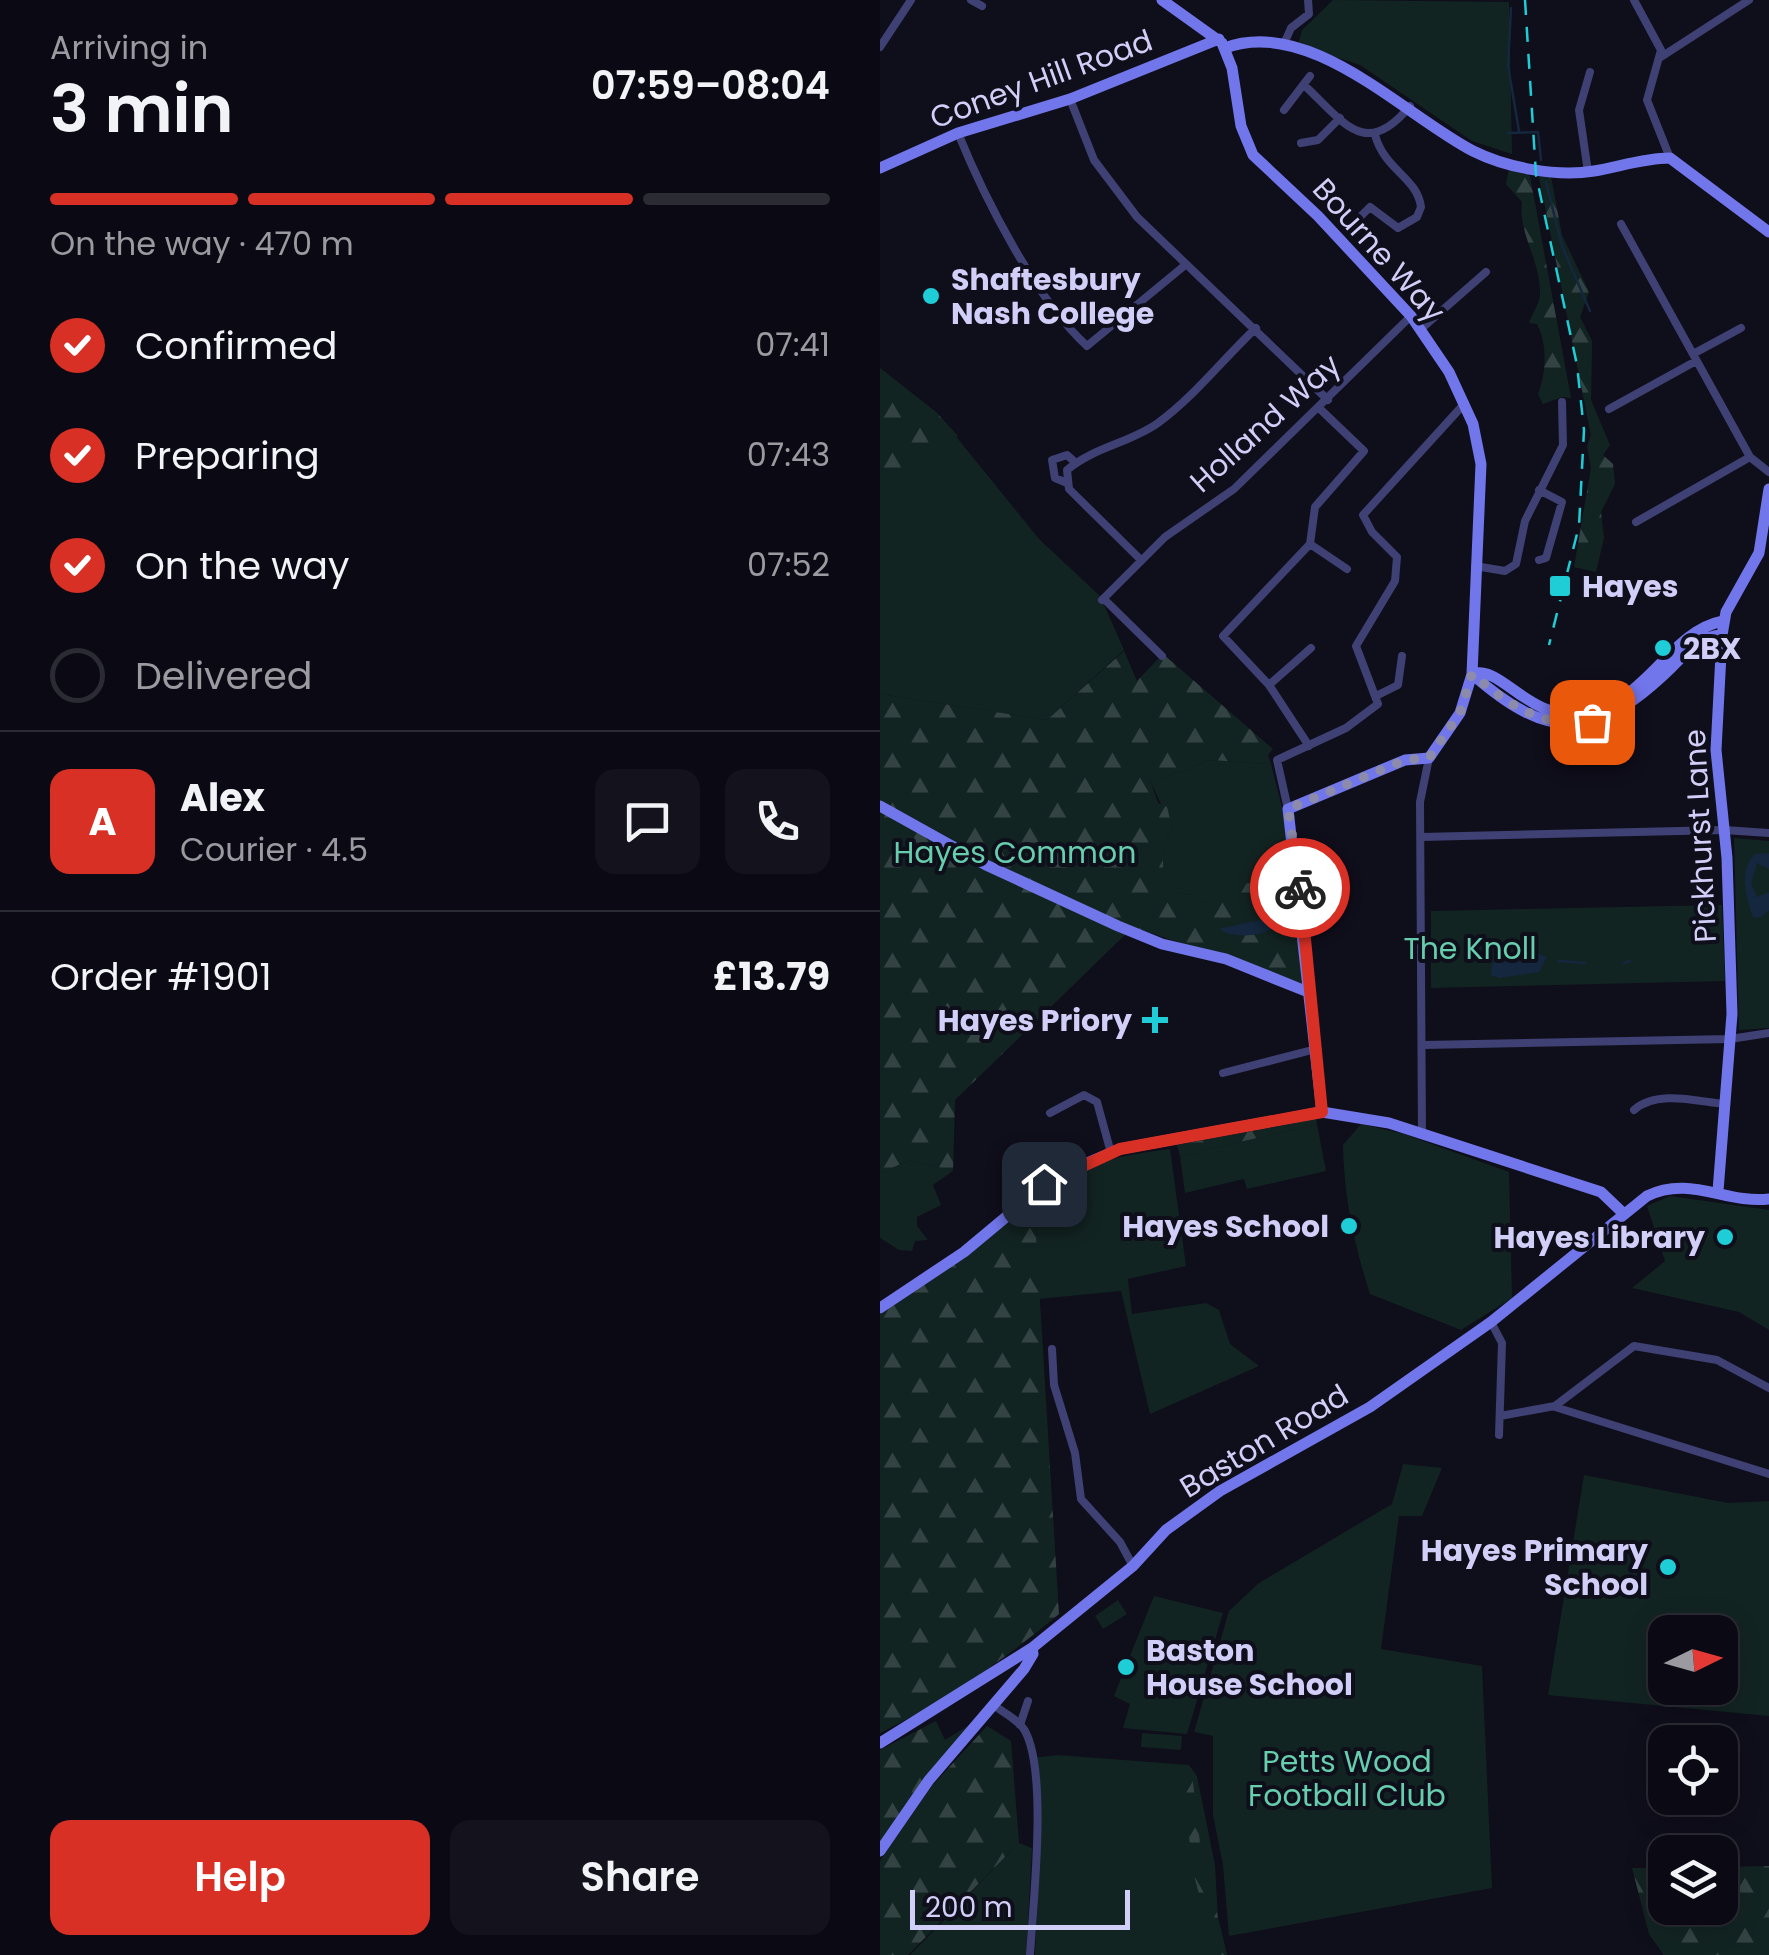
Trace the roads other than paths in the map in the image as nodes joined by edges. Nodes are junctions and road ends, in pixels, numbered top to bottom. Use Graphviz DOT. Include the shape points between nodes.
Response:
graph roads {
  1 [pos="911,0"];
  2 [pos="971,0"];
  3 [pos="1162,0"];
  4 [pos="1308,0"];
  5 [pos="1634,0"];
  6 [pos="1748,0"];
  7 [pos="982,6"];
  8 [pos="1222,44"];
  9 [pos="1283,46"];
  10 [pos="880,47"];
  11 [pos="1661,57"];
  12 [pos="1590,72"];
  13 [pos="1310,76"];
  14 [pos="1304,86"];
  15 [pos="1070,99"];
  16 [pos="1410,106"];
  17 [pos="1284,110"];
  18 [pos="1340,118"];
  19 [pos="958,133"];
  20 [pos="1376,135"];
  21 [pos="1301,143"];
  22 [pos="1670,158"];
  23 [pos="880,168"];
  24 [pos="1588,172"];
  25 [pos="1361,216"];
  26 [pos="1620,224"];
  27 [pos="1769,232"];
  28 [pos="1184,266"];
  29 [pos="1486,272"];
  30 [pos="1411,316"];
  31 [pos="1256,328"];
  32 [pos="1741,328"];
  33 [pos="1421,329"];
  34 [pos="1694,358"];
  35 [pos="1328,400"];
  36 [pos="1562,402"];
  37 [pos="1465,403"];
  38 [pos="1319,408"];
  39 [pos="1610,409"];
  40 [pos="1750,457"];
  41 [pos="1076,463"];
  42 [pos="1769,472"];
  43 [pos="1067,483"];
  44 [pos="1539,490"];
  45 [pos="1769,490"];
  46 [pos="1768,507"];
  47 [pos="1636,522"];
  48 [pos="1310,544"];
  49 [pos="1141,560"];
  50 [pos="1516,564"];
  51 [pos="1475,566"];
  52 [pos="1347,569"];
  53 [pos="1722,628"];
  54 [pos="1311,648"];
  55 [pos="1162,656"];
  56 [pos="1402,656"];
  57 [pos="1472,674"];
  58 [pos="1269,685"];
  59 [pos="1378,695"];
  60 [pos="1309,746"];
  61 [pos="1429,758"];
  62 [pos="880,806"];
  63 [pos="1288,809"];
  64 [pos="1724,830"];
  65 [pos="1769,833"];
  66 [pos="1421,837"];
  67 [pos="1308,992"];
  68 [pos="1769,1033"];
  69 [pos="1730,1039"];
  70 [pos="1423,1045"];
  71 [pos="1316,1049"];
  72 [pos="1223,1072"];
  73 [pos="1726,1104"];
  74 [pos="1634,1110"];
  75 [pos="1050,1112"];
  76 [pos="1322,1112"];
  77 [pos="1422,1135"];
  78 [pos="1111,1152"];
  79 [pos="1718,1191"];
  80 [pos="1769,1199"];
  81 [pos="1624,1214"];
  82 [pos="880,1308"];
  83 [pos="1491,1322"];
  84 [pos="1052,1349"];
  85 [pos="1769,1388"];
  86 [pos="1554,1406"];
  87 [pos="1500,1416"];
  88 [pos="1499,1435"];
  89 [pos="1769,1474"];
  90 [pos="1133,1566"];
  91 [pos="1032,1648"];
  92 [pos="1028,1702"];
  93 [pos="995,1706"];
  94 [pos="1020,1725"];
  95 [pos="880,1743"];
  96 [pos="880,1851"];
  97 [pos="1030,1955"];
  1 -- 10 [label="street"];
  2 -- 7 [label="street"];
  3 -- 8 [label="street"];
  4 -- 9 [label="street" via="1308,14"];
  5 -- 11 [label="street"];
  6 -- 11 [label="street"];
  8 -- 9 [label="street, Coney Hill Road" via="1256,40"];
  8 -- 15 [label="street, Coney Hill Road"];
  8 -- 30 [label="street, Bourne Way" via="1253,155"];
  9 -- 16 [label="street, Coney Hill Road" via="1348,70"];
  11 -- 22 [label="street" via="1647,100"];
  12 -- 24 [label="street" via="1579,110"];
  13 -- 14 [label="street"];
  14 -- 17 [label="street"];
  14 -- 18 [label="street"];
  15 -- 19 [label="street, Coney Hill Road"];
  15 -- 28 [label="street" via="1105,178"];
  16 -- 20 [label="street"];
  16 -- 24 [label="street, Coney Hill Road" via="1476,153 1543,170"];
  18 -- 20 [label="street" via="1360,133"];
  18 -- 21 [label="street" via="1313,147"];
  19 -- 23 [label="street, Coney Hill Road"];
  19 -- 28 [label="street" via="996,213 1066,328 1088,346"];
  20 -- 25 [label="street" via="1382,158 1415,189 1421,207 1398,228 1370,207"];
  22 -- 24 [label="street, Coney Hill Road"];
  22 -- 27 [label="street"];
  26 -- 34 [label="street"];
  28 -- 31 [label="street"];
  29 -- 33 [label="street"];
  30 -- 33 [label="street, Bourne Way"];
  30 -- 35 [label="street, Holland Way"];
  31 -- 35 [label="street"];
  31 -- 41 [label="street" via="1160,422"];
  32 -- 34 [label="street"];
  33 -- 37 [label="street, Bourne Way"];
  34 -- 39 [label="street"];
  34 -- 40 [label="street"];
  35 -- 38 [label="street, Holland Way"];
  36 -- 44 [label="street" via="1563,445"];
  37 -- 51 [label="street, Bourne Way" via="1481,464"];
  37 -- 59 [label="street" via="1363,515 1397,557 1395,581 1356,646"];
  38 -- 48 [label="street" via="1364,451 1315,507"];
  38 -- 49 [label="street, Holland Way" via="1234,489"];
  40 -- 42 [label="street"];
  40 -- 47 [label="street"];
  41 -- 43 [label="street" via="1067,470"];
  41 -- 43 [label="street" via="1067,455 1052,460 1054,478"];
  43 -- 49 [label="street"];
  44 -- 50 [label="street"];
  44 -- 50 [label="street" via="1562,502 1541,561"];
  45 -- 46 [label="street, Pickhurst Lane"];
  46 -- 53 [label="street, Pickhurst Lane" via="1760,553"];
  48 -- 52 [label="street"];
  48 -- 58 [label="street" via="1222,636"];
  49 -- 55 [label="street, Holland Way" via="1103,599"];
  50 -- 51 [label="street" via="1504,571"];
  51 -- 57 [label="street, Bourne Way"];
  53 -- 57 [label="street" via="1630,706 1587,723 1541,720"];
  53 -- 64 [label="street, Pickhurst Lane" via="1716,750"];
  54 -- 58 [label="street"];
  56 -- 59 [label="street" via="1398,685"];
  57 -- 61 [label="street, Bourne Way" via="1460,713"];
  58 -- 60 [label="street"];
  59 -- 60 [label="street" via="1367,716"];
  60 -- 63 [label="street" via="1277,760"];
  61 -- 63 [label="street" via="1405,760"];
  61 -- 66 [label="street"];
  62 -- 67 [label="street" via="1118,926"];
  63 -- 67 [label="street"];
  64 -- 65 [label="street"];
  64 -- 66 [label="street"];
  64 -- 69 [label="street, Pickhurst Lane"];
  66 -- 70 [label="street"];
  67 -- 71 [label="street"];
  68 -- 69 [label="street"];
  69 -- 70 [label="street"];
  69 -- 73 [label="street, Pickhurst Lane"];
  70 -- 77 [label="street"];
  71 -- 72 [label="street"];
  71 -- 76 [label="street"];
  73 -- 74 [label="street" via="1667,1100"];
  73 -- 79 [label="street, Pickhurst Lane"];
  75 -- 78 [label="street" via="1084,1095 1097,1102"];
  76 -- 77 [label="street"];
  76 -- 78 [label="street"];
  77 -- 81 [label="street" via="1601,1192"];
  78 -- 82 [label="street" via="1054,1177 966,1250"];
  79 -- 80 [label="street, Baston Road" via="1746,1201"];
  79 -- 81 [label="street, Baston Road" via="1663,1188"];
  81 -- 83 [label="street, Baston Road"];
  83 -- 87 [label="street" via="1502,1343"];
  83 -- 90 [label="street, Baston Road" via="1370,1408 1220,1492 1166,1530"];
  84 -- 90 [label="street" via="1081,1500"];
  85 -- 86 [label="street" via="1717,1360 1634,1346"];
  86 -- 87 [label="street"];
  86 -- 89 [label="street"];
  87 -- 88 [label="street"];
  90 -- 91 [label="street, Baston Road"];
  91 -- 93 [label="street"];
  91 -- 95 [label="street, Baston Road"];
  92 -- 94 [label="street"];
  93 -- 94 [label="street"];
  93 -- 96 [label="street" via="928,1780"];
  94 -- 97 [label="street" via="1028,1742 1036,1821"];
}
